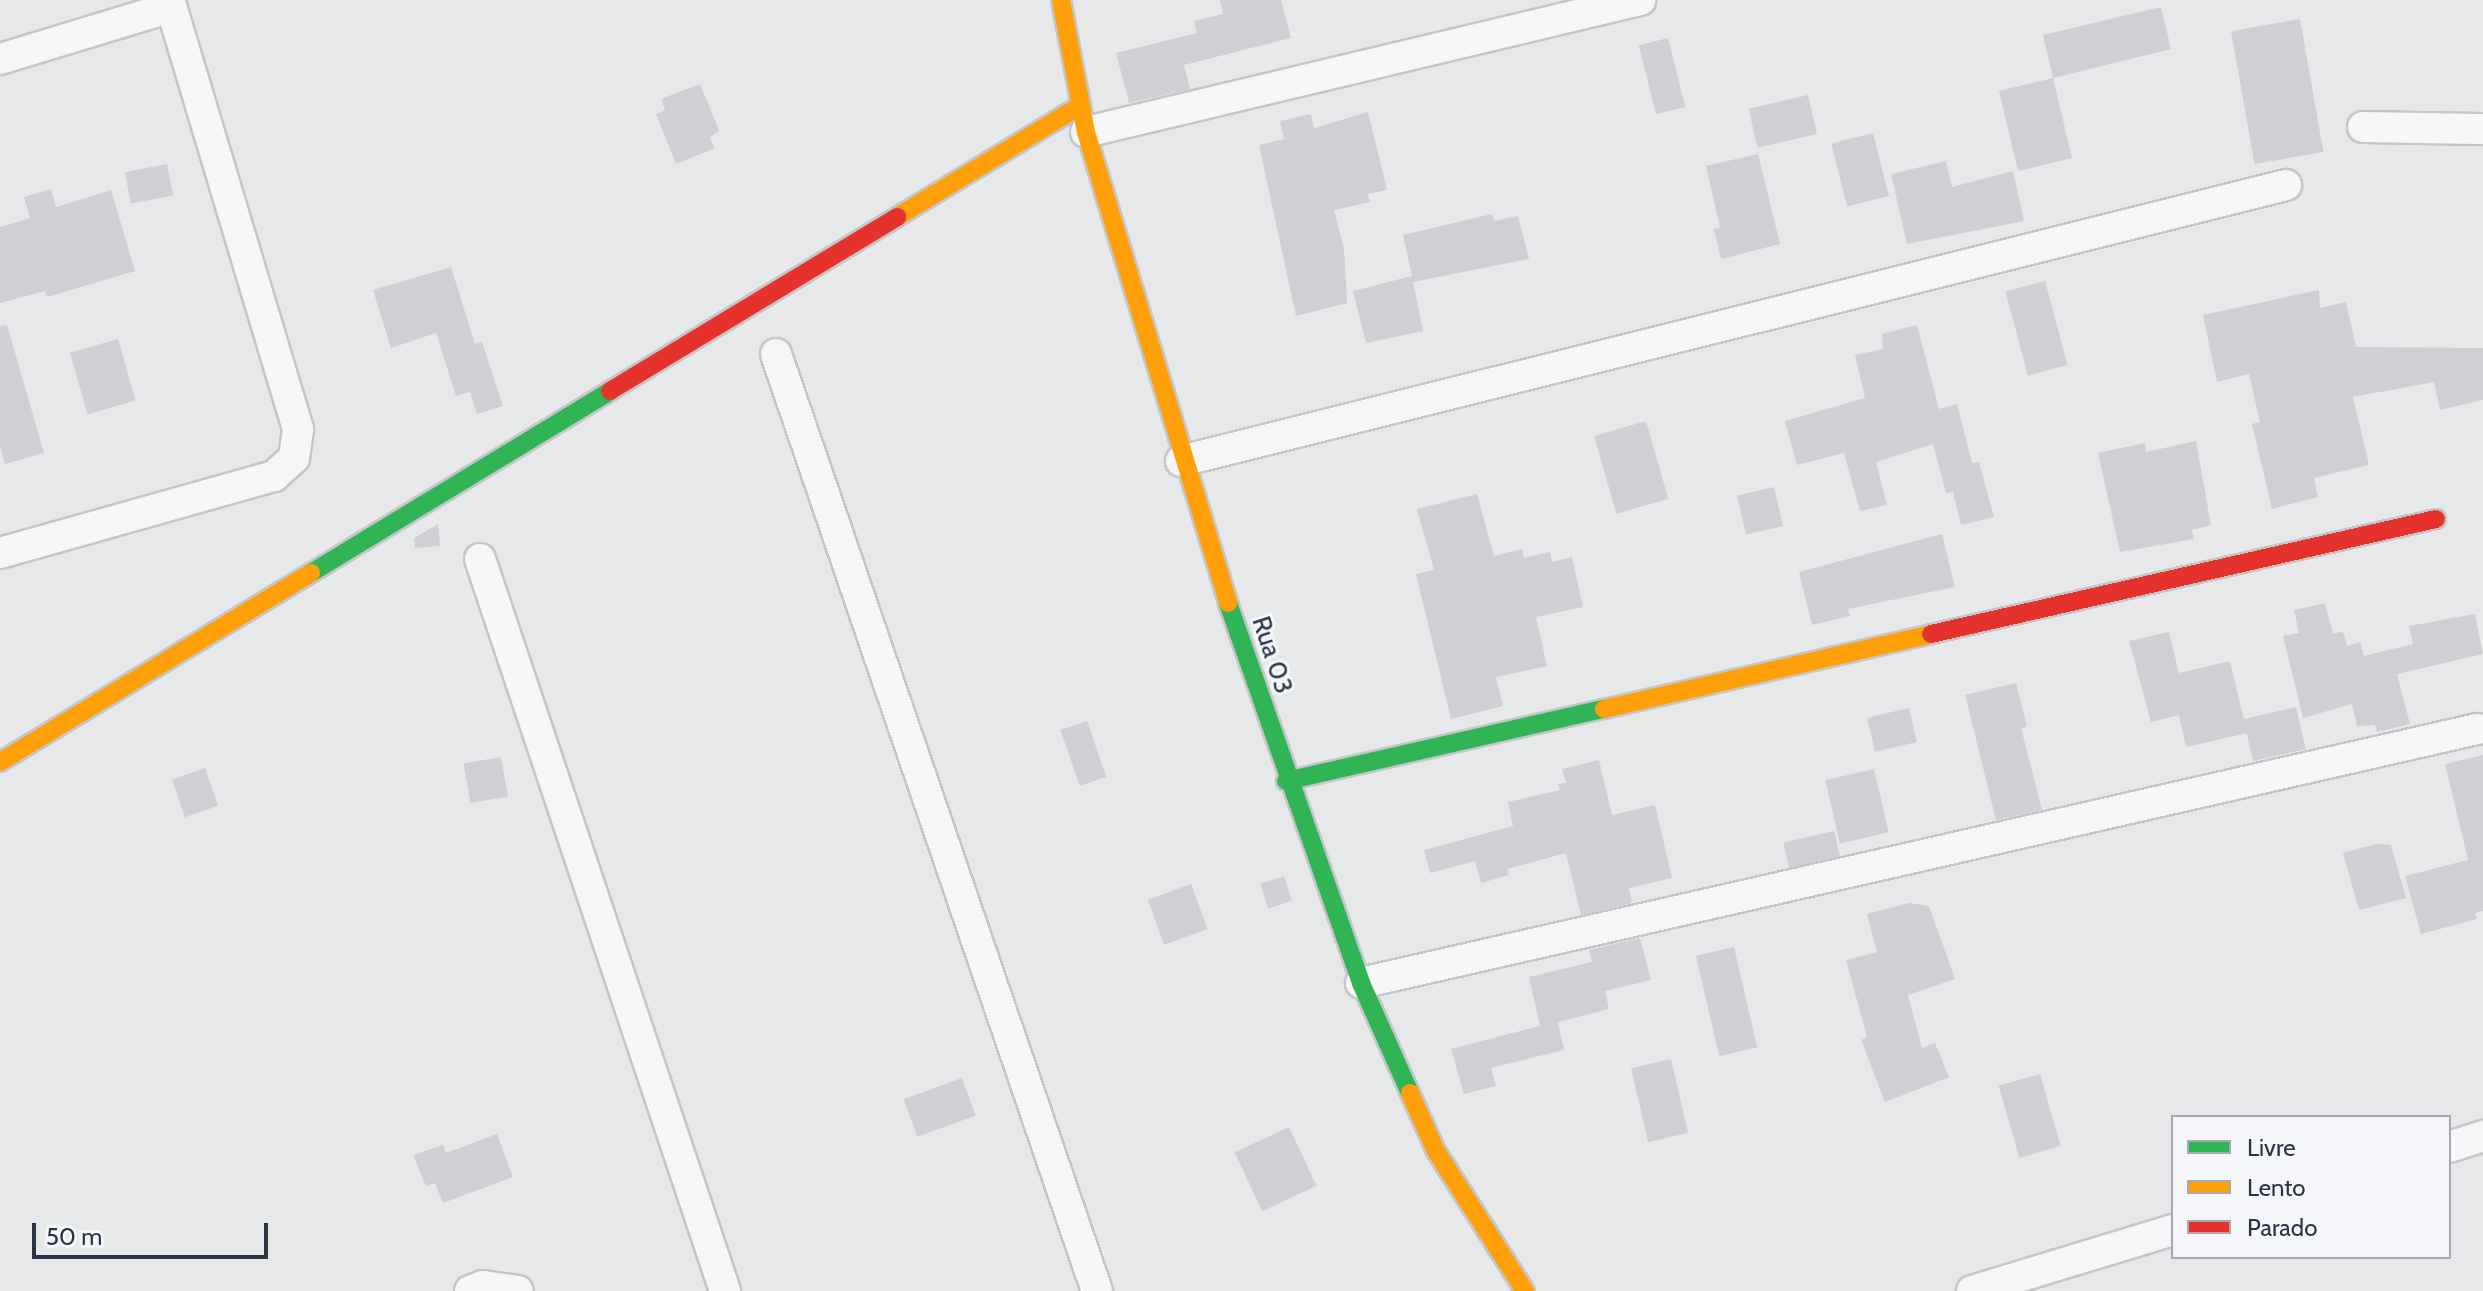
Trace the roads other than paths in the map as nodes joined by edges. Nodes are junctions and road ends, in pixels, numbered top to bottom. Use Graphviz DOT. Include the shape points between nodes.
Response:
graph roads {
  1 [pos="1061,0"];
  2 [pos="1640,0"];
  3 [pos="170,4"];
  4 [pos="0,59"];
  5 [pos="1084,119"];
  6 [pos="2363,127"];
  7 [pos="2483,129"];
  8 [pos="2286,185"];
  9 [pos="776,354"];
  10 [pos="1181,461"];
  11 [pos="2436,519"];
  12 [pos="0,553"];
  13 [pos="480,559"];
  14 [pos="2477,729"];
  15 [pos="0,762"];
  16 [pos="1286,781"];
  17 [pos="1361,983"];
  18 [pos="2483,1136"];
  19 [pos="2451,1146"];
  20 [pos="2171,1231"];
  21 [pos="470,1291"];
  22 [pos="518,1291"];
  23 [pos="725,1291"];
  24 [pos="1097,1291"];
  25 [pos="1525,1291"];
  26 [pos="1972,1291"];
  1 -- 5 [label="street, Rua 03"];
  2 -- 5 [label="street"];
  3 -- 4 [label="street"];
  3 -- 12 [label="street" via="298,429 294,458 274,476"];
  5 -- 10 [label="street, Rua 03"];
  5 -- 15 [label="street"];
  6 -- 7 [label="street"];
  8 -- 10 [label="street"];
  9 -- 24 [label="street"];
  10 -- 16 [label="street, Rua 03"];
  11 -- 16 [label="street"];
  13 -- 23 [label="street"];
  14 -- 17 [label="street"];
  16 -- 17 [label="street, Rua 03"];
  17 -- 25 [label="street, Rua 03" via="1436,1151"];
  18 -- 19 [label="street"];
  20 -- 26 [label="street"];
  21 -- 22 [label="street" via="483,1286"];
}
